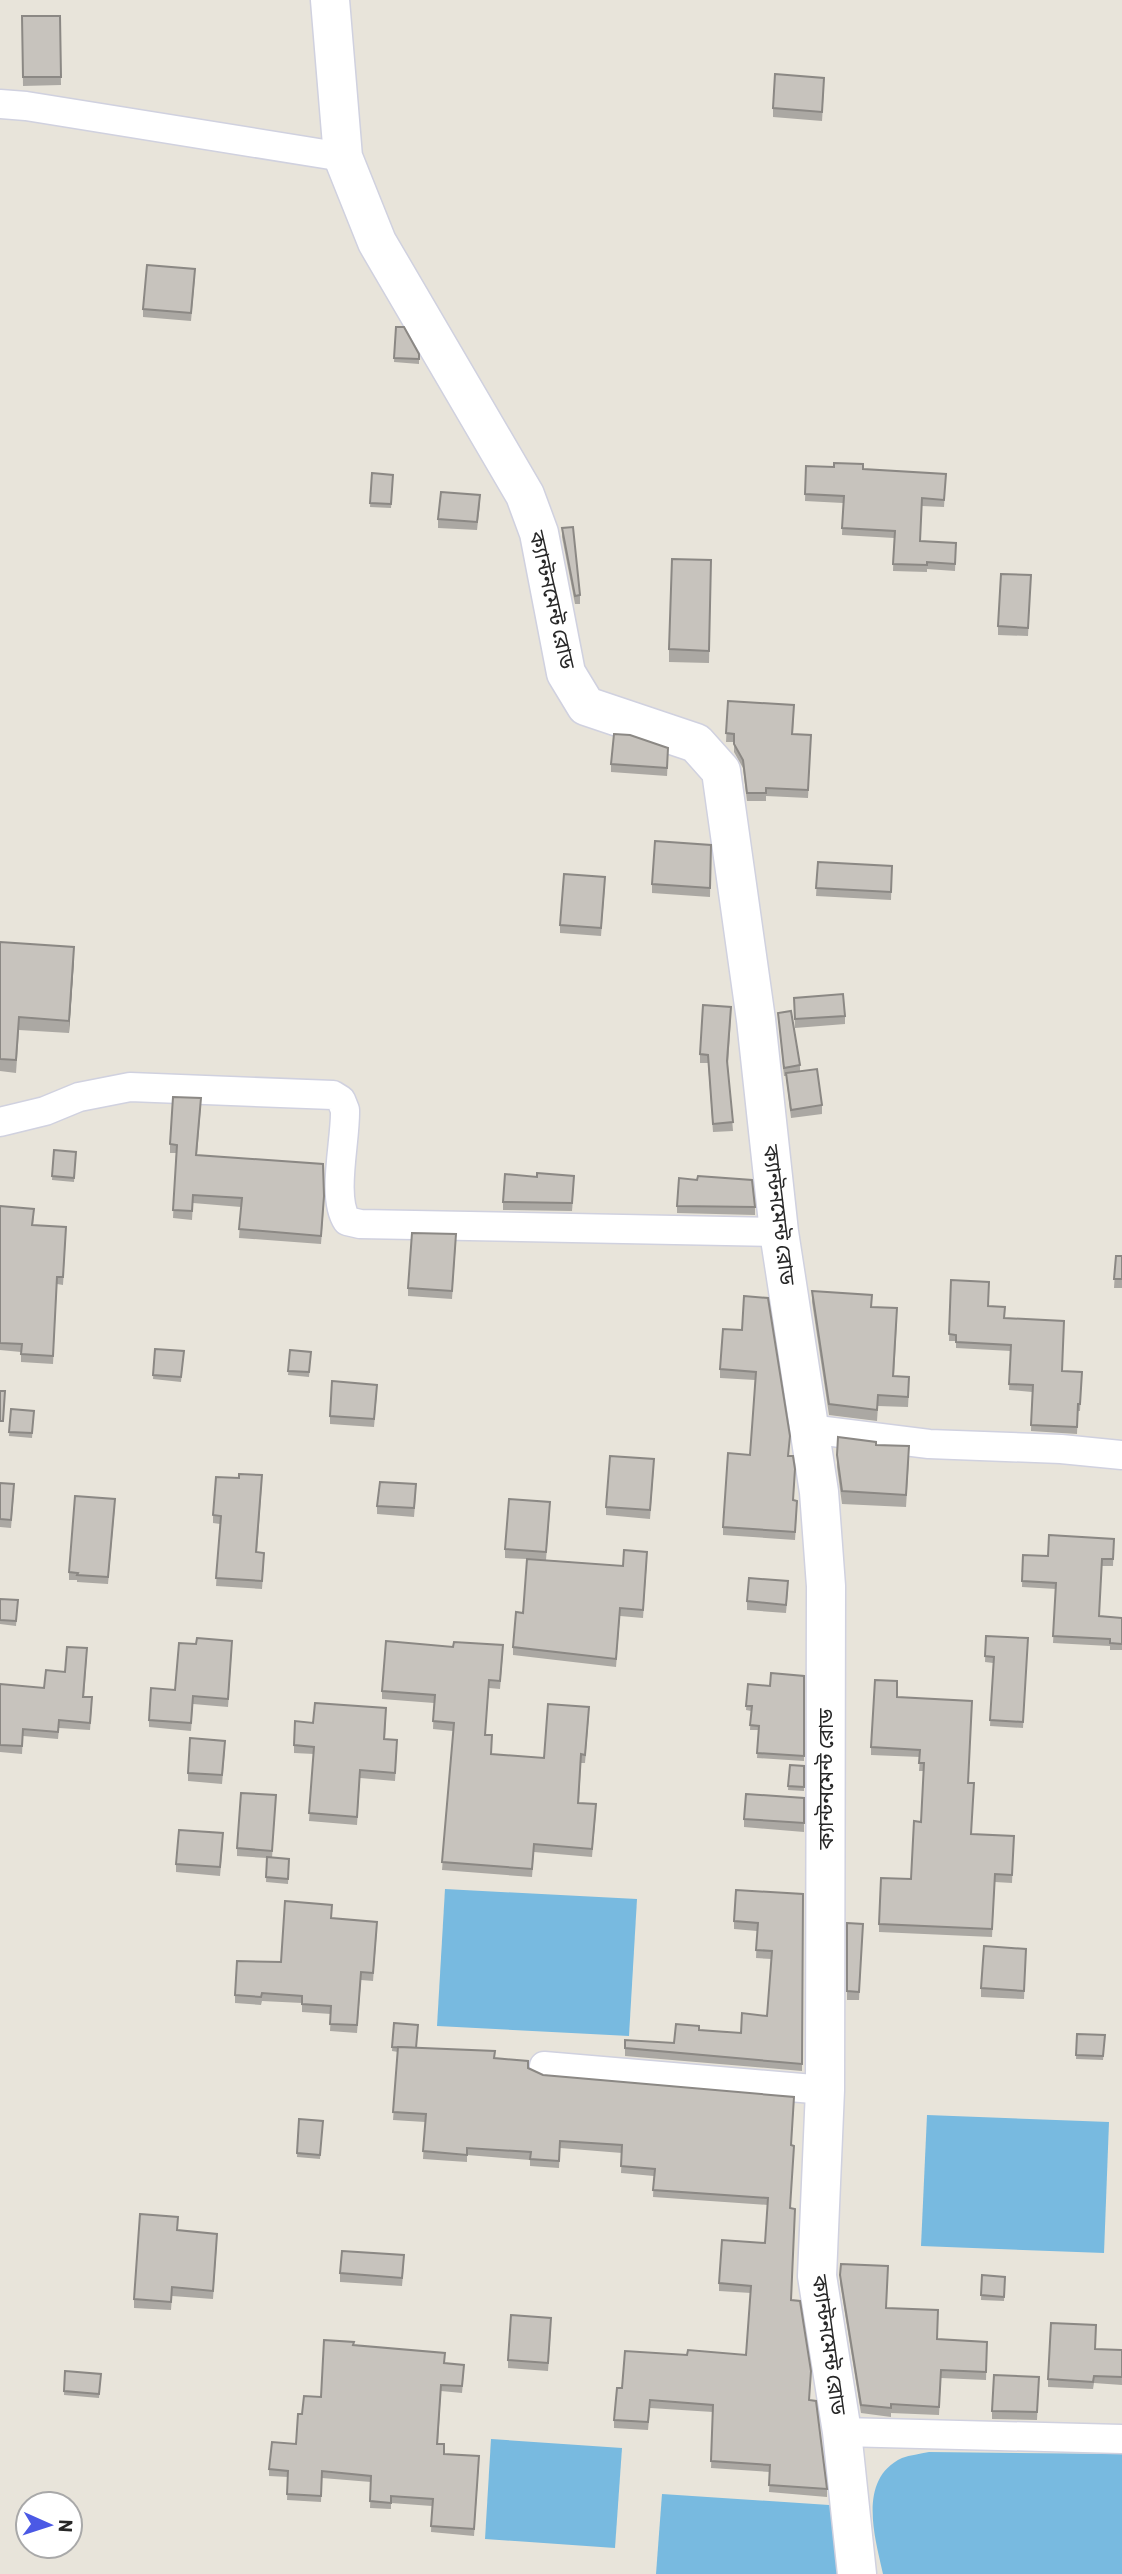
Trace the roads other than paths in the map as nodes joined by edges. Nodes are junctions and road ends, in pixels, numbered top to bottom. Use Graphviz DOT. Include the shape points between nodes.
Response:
graph roads {
  1 [pos="330,0"];
  2 [pos="0,104"];
  3 [pos="343,157"];
  4 [pos="0,1122"];
  5 [pos="779,1232"];
  6 [pos="809,1429"];
  7 [pos="1122,1455"];
  8 [pos="544,2066"];
  9 [pos="825,2090"];
  10 [pos="842,2432"];
  11 [pos="1122,2438"];
  12 [pos="857,2574"];
  1 -- 3 [label="main road, ক্যান্টনমেন্ট রোড"];
  2 -- 3 [label="street"];
  3 -- 5 [label="main road, ক্যান্টনমেন্ট রোড" via="377,242 525,495 539,533 566,673 586,706 696,743 721,771 756,1020"];
  4 -- 5 [label="street" via="79,1097 130,1087 333,1095 345,1110 340,1197 347,1221"];
  5 -- 6 [label="main road, ক্যান্টনমেন্ট রোড"];
  6 -- 7 [label="street" via="929,1444"];
  6 -- 9 [label="main road, ক্যান্টনমেন্ট রোড" via="826,1586"];
  8 -- 9 [label="street"];
  9 -- 10 [label="main road, ক্যান্টনমেন্ট রোড" via="817,2276"];
  10 -- 11 [label="street"];
  10 -- 12 [label="main road, ক্যান্টনমেন্ট রোড"];
}
